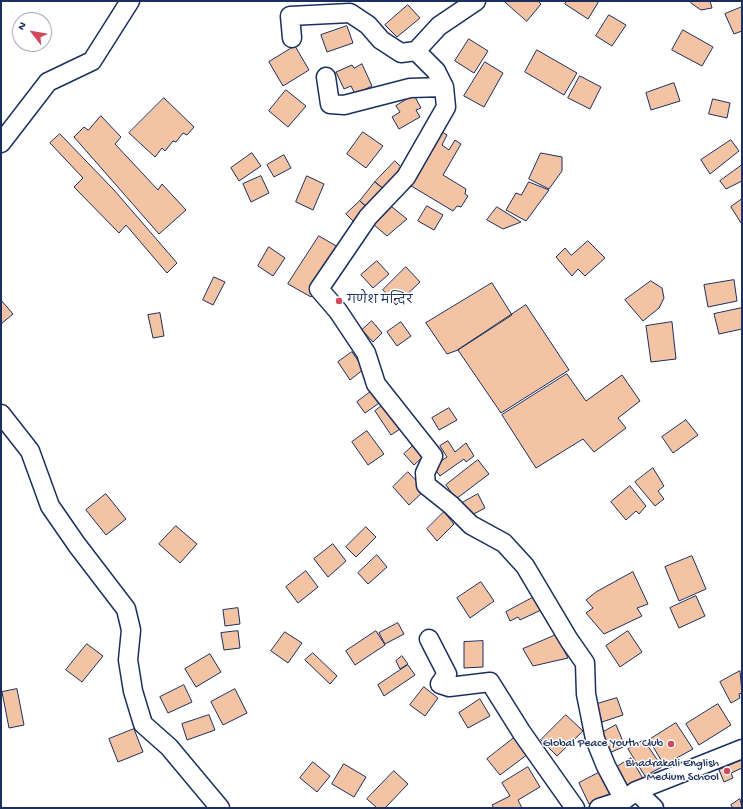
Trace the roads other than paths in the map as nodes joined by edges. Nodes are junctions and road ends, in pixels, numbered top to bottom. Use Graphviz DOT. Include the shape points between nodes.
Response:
graph roads {
  1 [pos="130,1"];
  2 [pos="476,1"];
  3 [pos="292,38"];
  4 [pos="416,51"];
  5 [pos="326,77"];
  6 [pos="444,87"];
  7 [pos="1,143"];
  8 [pos="1,414"];
  9 [pos="430,639"];
  10 [pos="742,749"];
  11 [pos="630,795"];
  12 [pos="220,808"];
  13 [pos="575,808"];
  14 [pos="598,808"];
  15 [pos="654,808"];
  1 -- 7 [label="street" via="92,61 48,82"];
  2 -- 4 [label="street" via="439,26"];
  3 -- 4 [label="street" via="290,16 350,13 368,25 381,40 401,53"];
  4 -- 6 [label="street" via="436,71"];
  5 -- 6 [label="street" via="330,104 344,105 410,88"];
  6 -- 11 [label="street" via="446,107 406,177 368,218 319,289 338,311 366,353 376,384 434,456 425,473 426,485 471,525 504,543 526,566 585,663 586,694 596,739 606,766"];
  8 -- 12 [label="street" via="30,451 50,506 126,609 131,630 128,660 143,724 169,748"];
  9 -- 13 [label="street" via="447,674 440,684 448,687 490,682"];
  10 -- 11 [label="street"];
  11 -- 14 [label="street"];
  11 -- 15 [label="street"];
}
